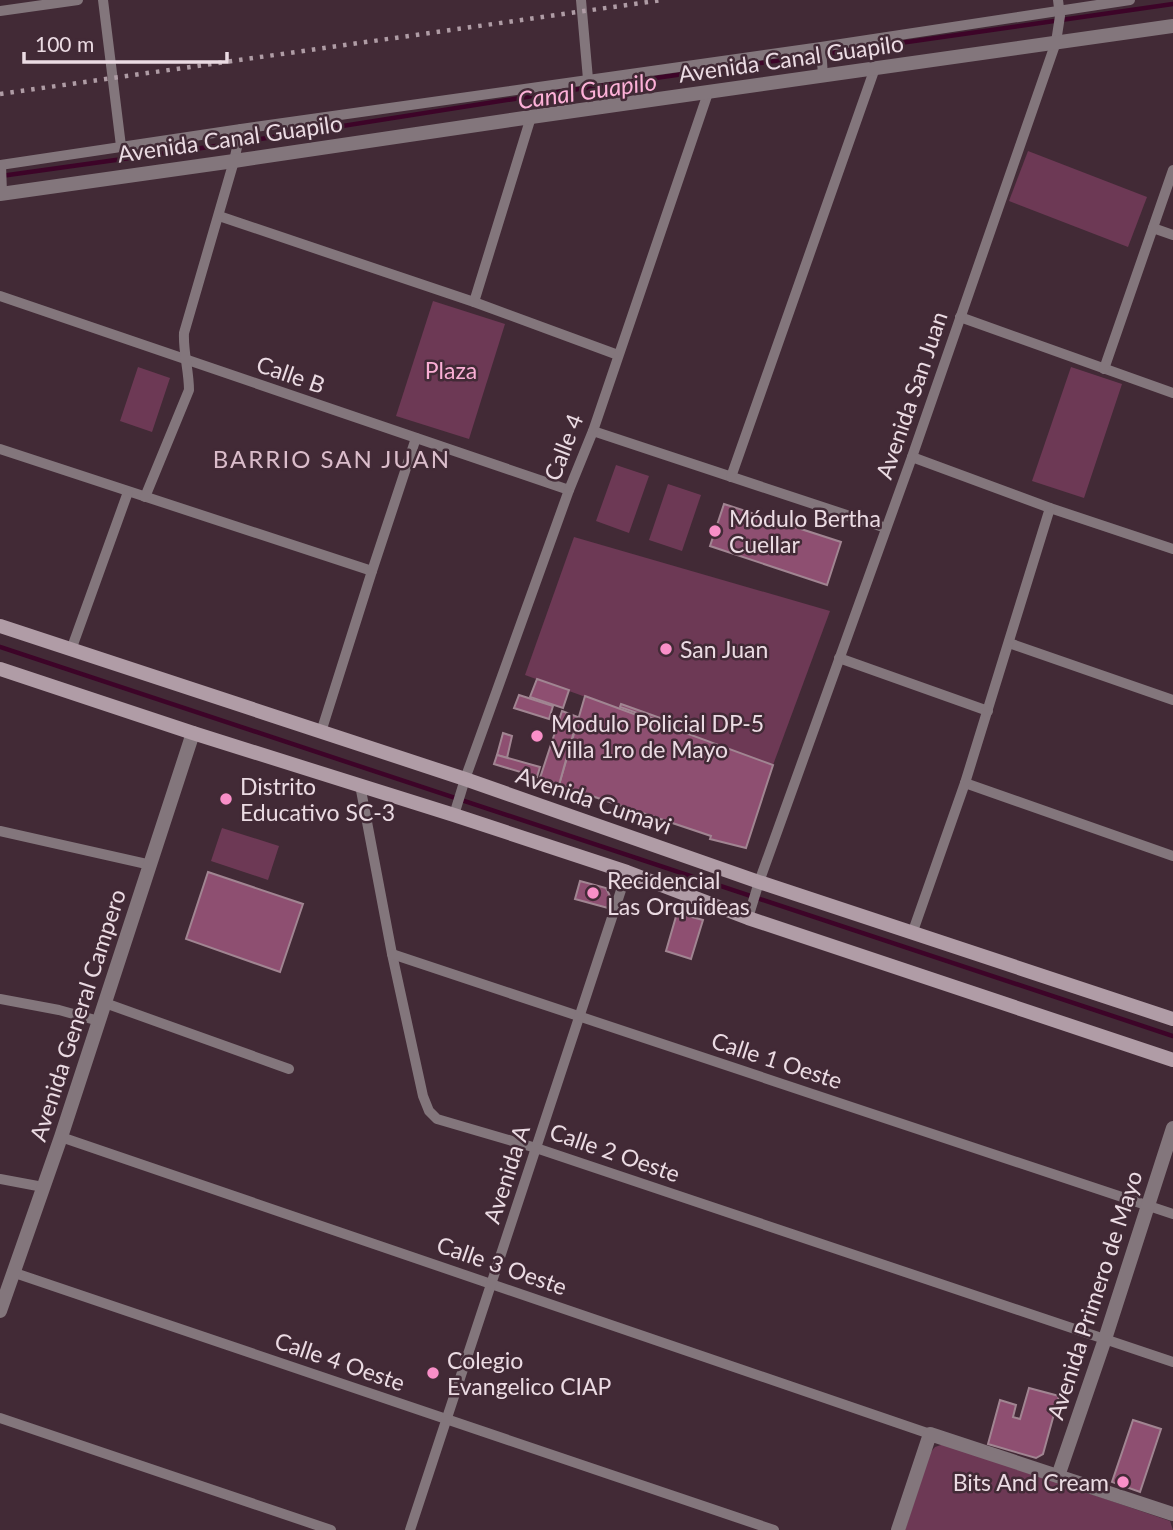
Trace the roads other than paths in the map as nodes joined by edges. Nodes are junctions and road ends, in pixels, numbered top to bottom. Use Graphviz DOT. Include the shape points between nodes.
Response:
graph roads {
  1 [pos="78,0"];
  2 [pos="103,0"];
  3 [pos="581,0"];
  4 [pos="1130,0"];
  5 [pos="1059,9"];
  6 [pos="0,11"];
  7 [pos="1173,26"];
  8 [pos="1057,40"];
  9 [pos="822,50"];
  10 [pos="875,68"];
  11 [pos="823,74"];
  12 [pos="588,79"];
  13 [pos="708,93"];
  14 [pos="531,117"];
  15 [pos="240,132"];
  16 [pos="121,146"];
  17 [pos="234,158"];
  18 [pos="1,166"];
  19 [pos="1173,170"];
  20 [pos="1,191"];
  21 [pos="219,216"];
  22 [pos="1153,228"];
  23 [pos="1173,235"];
  24 [pos="0,296"];
  25 [pos="474,302"];
  26 [pos="960,317"];
  27 [pos="618,355"];
  28 [pos="187,361"];
  29 [pos="1104,369"];
  30 [pos="1173,393"];
  31 [pos="593,431"];
  32 [pos="416,438"];
  33 [pos="0,449"];
  34 [pos="912,457"];
  35 [pos="731,477"];
  36 [pos="569,490"];
  37 [pos="128,492"];
  38 [pos="145,497"];
  39 [pos="1050,508"];
  40 [pos="886,528"];
  41 [pos="1173,549"];
  42 [pos="372,571"];
  43 [pos="0,626"];
  44 [pos="1009,643"];
  45 [pos="71,650"];
  46 [pos="839,657"];
  47 [pos="0,669"];
  48 [pos="1173,700"];
  49 [pos="988,711"];
  50 [pos="321,732"];
  51 [pos="193,733"];
  52 [pos="965,783"];
  53 [pos="463,784"];
  54 [pos="360,785"];
  55 [pos="456,809"];
  56 [pos="0,831"];
  57 [pos="1173,856"];
  58 [pos="151,865"];
  59 [pos="627,872"];
  60 [pos="757,886"];
  61 [pos="749,914"];
  62 [pos="913,931"];
  63 [pos="392,954"];
  64 [pos="0,999"];
  65 [pos="105,1003"];
  66 [pos="580,1016"];
  67 [pos="1173,1019"];
  68 [pos="99,1021"];
  69 [pos="1173,1060"];
  70 [pos="289,1069"];
  71 [pos="1173,1128"];
  72 [pos="61,1137"];
  73 [pos="537,1148"];
  74 [pos="0,1179"];
  75 [pos="43,1187"];
  76 [pos="1148,1206"];
  77 [pos="1173,1214"];
  78 [pos="12,1272"];
  79 [pos="492,1283"];
  80 [pos="0,1311"];
  81 [pos="1105,1339"];
  82 [pos="1173,1362"];
  83 [pos="0,1418"];
  84 [pos="446,1419"];
  85 [pos="930,1434"];
  86 [pos="1058,1476"];
  87 [pos="1173,1514"];
  88 [pos="331,1530"];
  89 [pos="410,1530"];
  90 [pos="774,1530"];
  91 [pos="898,1530"];
  1 -- 6 [label="street"];
  2 -- 16 [label="street"];
  3 -- 12 [label="street"];
  4 -- 5 [label="street, Avenida Canal Guapilo"];
  5 -- 8 [label="street, Avenida San Juan"];
  5 -- 9 [label="street, Avenida Canal Guapilo"];
  7 -- 8 [label="street, Avenida Canal Guapilo"];
  8 -- 10 [label="street, Avenida Canal Guapilo"];
  8 -- 26 [label="street, Avenida San Juan"];
  9 -- 11 [label="street"];
  9 -- 12 [label="street, Avenida Canal Guapilo"];
  10 -- 11 [label="street, Avenida Canal Guapilo"];
  10 -- 35 [label="street"];
  11 -- 13 [label="street, Avenida Canal Guapilo"];
  12 -- 15 [label="street, Avenida Canal Guapilo"];
  13 -- 14 [label="street, Avenida Canal Guapilo"];
  13 -- 27 [label="street, Calle 4"];
  14 -- 17 [label="street, Avenida Canal Guapilo"];
  14 -- 25 [label="street"];
  15 -- 16 [label="street, Avenida Canal Guapilo"];
  15 -- 17 [label="street"];
  16 -- 18 [label="street, Avenida Canal Guapilo"];
  17 -- 20 [label="street, Avenida Canal Guapilo"];
  17 -- 21 [label="street"];
  18 -- 20 [label="street"];
  19 -- 22 [label="street"];
  21 -- 25 [label="street"];
  21 -- 28 [label="street" via="184,333"];
  22 -- 23 [label="street"];
  22 -- 29 [label="street"];
  24 -- 28 [label="street, Calle B"];
  25 -- 27 [label="street"];
  26 -- 29 [label="street"];
  26 -- 34 [label="street, Avenida San Juan"];
  27 -- 31 [label="street, Calle 4"];
  28 -- 32 [label="street, Calle B"];
  28 -- 38 [label="street" via="189,390"];
  29 -- 30 [label="street"];
  31 -- 35 [label="street"];
  31 -- 36 [label="street, Calle 4"];
  32 -- 36 [label="street, Calle B"];
  32 -- 42 [label="street"];
  33 -- 37 [label="street"];
  34 -- 39 [label="street"];
  34 -- 40 [label="street, Avenida San Juan"];
  35 -- 40 [label="street"];
  36 -- 53 [label="street, Calle 4"];
  37 -- 38 [label="street"];
  37 -- 45 [label="street"];
  38 -- 42 [label="street"];
  39 -- 41 [label="street"];
  39 -- 44 [label="street"];
  40 -- 46 [label="street, Avenida San Juan"];
  42 -- 50 [label="street"];
  43 -- 45 [label="main road, Avenida Cumavi"];
  44 -- 48 [label="street"];
  44 -- 49 [label="street"];
  45 -- 50 [label="main road, Avenida Cumavi"];
  46 -- 49 [label="street"];
  46 -- 60 [label="street, Avenida San Juan"];
  47 -- 51 [label="main road"];
  49 -- 52 [label="street"];
  50 -- 53 [label="main road, Avenida Cumavi"];
  51 -- 54 [label="main road"];
  51 -- 58 [label="street, Avenida General Campero"];
  52 -- 57 [label="street"];
  52 -- 62 [label="street"];
  53 -- 55 [label="street, Calle 4"];
  53 -- 60 [label="main road, Avenida Cumavi"];
  54 -- 55 [label="main road"];
  54 -- 63 [label="street, Calle 2 Oeste"];
  55 -- 59 [label="main road"];
  56 -- 58 [label="street"];
  58 -- 65 [label="street, Avenida General Campero"];
  59 -- 61 [label="main road"];
  59 -- 66 [label="street, Avenida A"];
  60 -- 61 [label="street, Avenida San Juan"];
  60 -- 62 [label="main road, Avenida Cumavi"];
  61 -- 69 [label="main road"];
  62 -- 67 [label="main road, Avenida Cumavi"];
  63 -- 66 [label="street, Calle 1 Oeste"];
  63 -- 73 [label="street, Calle 2 Oeste" via="429,1111 437,1119"];
  64 -- 68 [label="street"];
  65 -- 68 [label="street, Avenida General Campero"];
  65 -- 70 [label="street"];
  66 -- 73 [label="street, Avenida A"];
  66 -- 76 [label="street, Calle 1 Oeste"];
  68 -- 72 [label="street, Avenida General Campero"];
  71 -- 76 [label="street, Avenida Primero de Mayo"];
  72 -- 75 [label="street, Avenida General Campero"];
  72 -- 79 [label="street, Calle 3 Oeste"];
  73 -- 79 [label="street, Avenida A"];
  73 -- 81 [label="street, Calle 2 Oeste"];
  74 -- 75 [label="street"];
  75 -- 78 [label="street, Avenida General Campero"];
  76 -- 77 [label="street, Calle 1 Oeste"];
  76 -- 81 [label="street, Avenida Primero de Mayo"];
  78 -- 80 [label="street, Avenida General Campero"];
  78 -- 84 [label="street, Calle 4 Oeste"];
  79 -- 84 [label="street, Avenida A"];
  79 -- 85 [label="street, Calle 3 Oeste"];
  81 -- 82 [label="street, Calle 2 Oeste"];
  81 -- 86 [label="street, Avenida Primero de Mayo"];
  83 -- 88 [label="street"];
  84 -- 89 [label="street, Avenida A"];
  84 -- 90 [label="street, Calle 4 Oeste"];
  85 -- 86 [label="street"];
  85 -- 91 [label="street"];
  86 -- 87 [label="street"];
}
